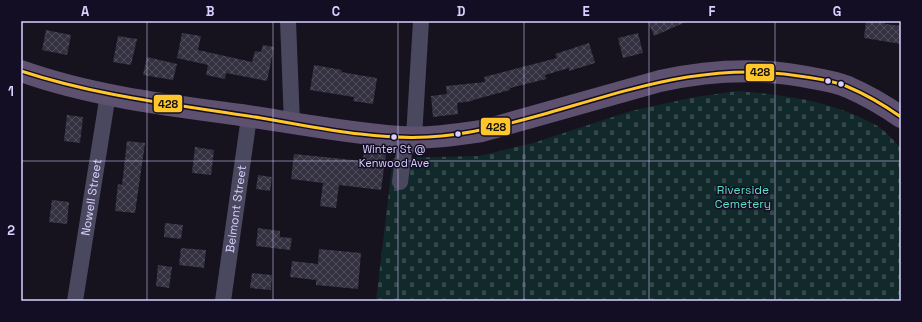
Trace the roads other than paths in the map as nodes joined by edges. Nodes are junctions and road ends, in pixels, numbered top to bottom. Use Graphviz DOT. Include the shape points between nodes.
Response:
graph roads {
  1 [pos="288,21"];
  2 [pos="421,21"];
  3 [pos="21,71"];
  4 [pos="108,94"];
  5 [pos="249,117"];
  6 [pos="901,117"];
  7 [pos="292,124"];
  8 [pos="414,137"];
  9 [pos="400,182"];
  10 [pos="74,301"];
  11 [pos="223,301"];
  1 -- 7 [label="street"];
  2 -- 8 [label="street"];
  3 -- 4 [label="main road" via="42,79"];
  4 -- 5 [label="main road"];
  4 -- 10 [label="street, Nowell Street"];
  5 -- 7 [label="main road"];
  5 -- 11 [label="street, Belmont Street"];
  6 -- 8 [label="main road" via="846,86 786,73 735,70 693,74 660,81 482,131 453,136"];
  7 -- 8 [label="main road"];
  8 -- 9 [label="street" via="404,152"];
}
